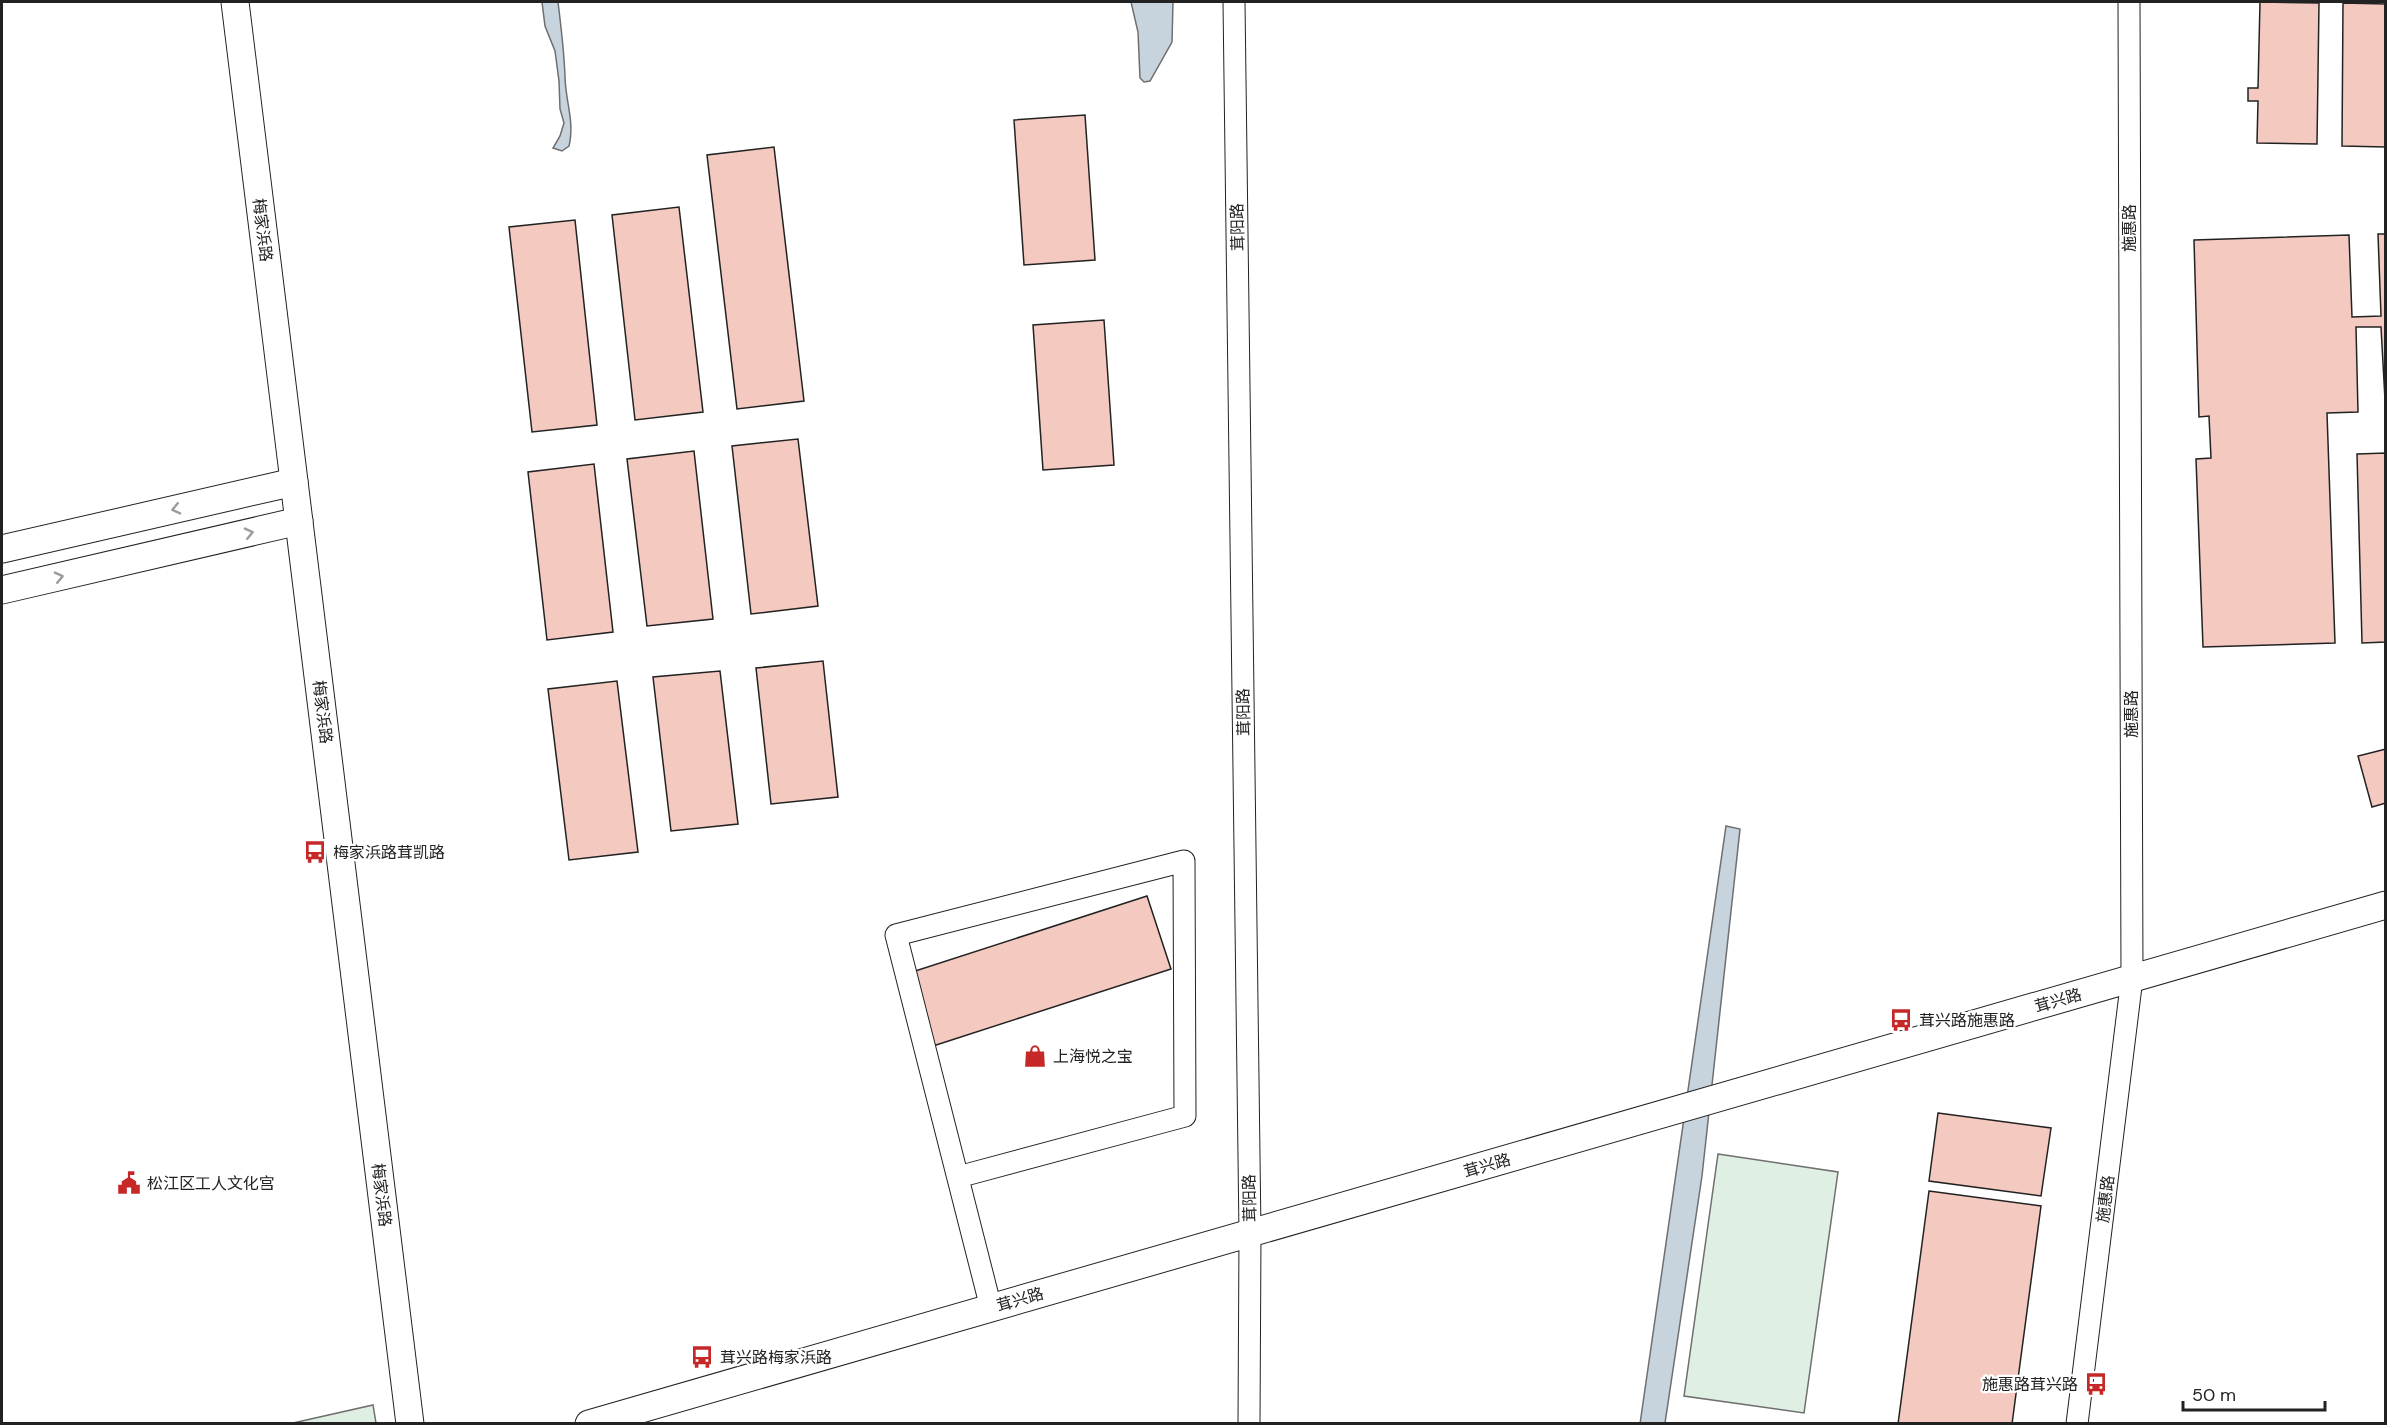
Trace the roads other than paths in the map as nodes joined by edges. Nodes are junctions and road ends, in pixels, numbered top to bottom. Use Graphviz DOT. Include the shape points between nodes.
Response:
graph roads {
  1 [pos="235,2"];
  2 [pos="1234,2"];
  3 [pos="2129,2"];
  4 [pos="294,482"];
  5 [pos="299,521"];
  6 [pos="2,549"];
  7 [pos="2,590"];
  8 [pos="2385,906"];
  9 [pos="2132,978"];
  10 [pos="958,1177"];
  11 [pos="1250,1233"];
  12 [pos="991,1308"];
  13 [pos="410,1424"];
  14 [pos="589,1424"];
  15 [pos="1249,1424"];
  16 [pos="2077,1424"];
  1 -- 4 [label="main road, 梅家浜路"];
  2 -- 11 [label="street, 茸阳路"];
  3 -- 9 [label="street, 施惠路"];
  4 -- 5 [label="main road, 梅家浜路"];
  4 -- 6 [label="main road, one-way"];
  7 -- 5 [label="main road, one-way"];
  5 -- 13 [label="main road, 梅家浜路"];
  8 -- 9 [label="main road, 茸兴路"];
  9 -- 11 [label="main road, 茸兴路"];
  9 -- 16 [label="street, 施惠路"];
  10 -- 10 [label="street" via="896,936 1184,861 1185,1116"];
  10 -- 12 [label="street"];
  11 -- 12 [label="main road, 茸兴路"];
  11 -- 15 [label="street, 茸阳路"];
  12 -- 14 [label="main road, 茸兴路"];
}
